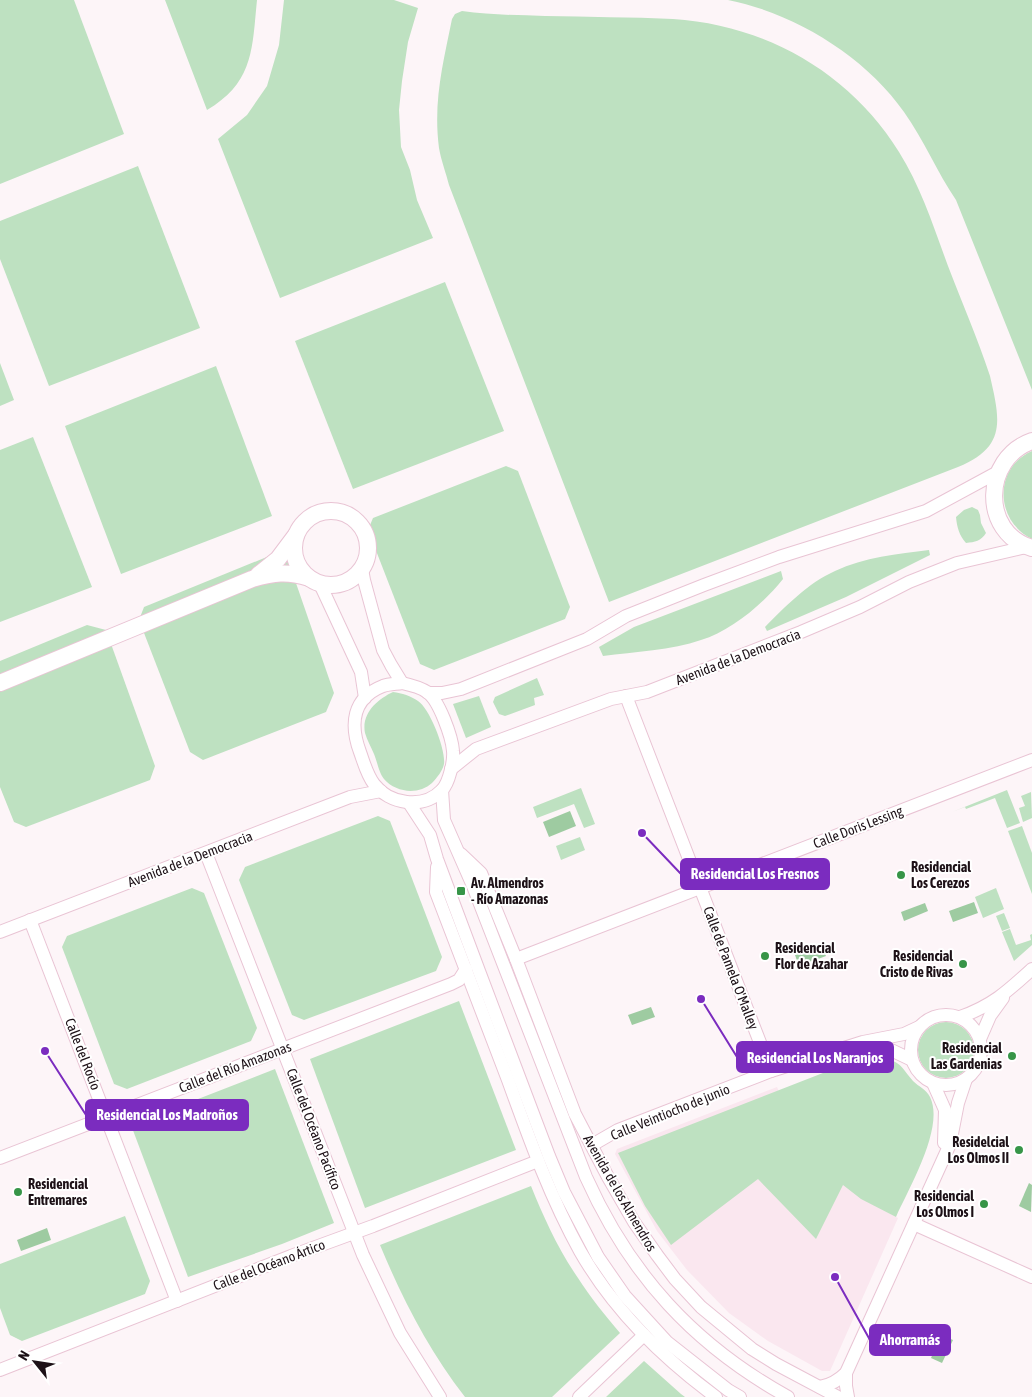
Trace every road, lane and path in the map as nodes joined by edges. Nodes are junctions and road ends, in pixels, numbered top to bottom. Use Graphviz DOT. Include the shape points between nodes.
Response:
graph roads {
  1 [pos="1032,441"];
  2 [pos="998,472"];
  3 [pos="297,534"];
  4 [pos="1029,548"];
  5 [pos="362,569"];
  6 [pos="252,579"];
  7 [pos="315,581"];
  8 [pos="0,683"];
  9 [pos="402,683"];
  10 [pos="428,693"];
  11 [pos="626,696"];
  12 [pos="366,698"];
  13 [pos="1032,760"];
  14 [pos="451,768"];
  15 [pos="442,790"];
  16 [pos="381,791"];
  17 [pos="410,803"];
  18 [pos="458,852"];
  19 [pos="206,853"];
  20 [pos="438,859"];
  21 [pos="700,888"];
  22 [pos="30,920"];
  23 [pos="0,932"];
  24 [pos="516,958"];
  25 [pos="466,969"];
  26 [pos="1032,969"];
  27 [pos="1006,994"];
  28 [pos="960,1017"];
  29 [pos="919,1027"];
  30 [pos="980,1039"];
  31 [pos="863,1042"];
  32 [pos="283,1048"];
  33 [pos="912,1060"];
  34 [pos="516,1070"];
  35 [pos="544,1070"];
  36 [pos="771,1072"];
  37 [pos="966,1079"];
  38 [pos="563,1082"];
  39 [pos="933,1083"];
  40 [pos="513,1094"];
  41 [pos="107,1116"];
  42 [pos="592,1145"];
  43 [pos="943,1155"];
  44 [pos="0,1158"];
  45 [pos="538,1161"];
  46 [pos="562,1217"];
  47 [pos="914,1224"];
  48 [pos="581,1225"];
  49 [pos="354,1233"];
  50 [pos="611,1275"];
  51 [pos="1032,1277"];
  52 [pos="611,1296"];
  53 [pos="177,1301"];
  54 [pos="644,1335"];
  55 [pos="1,1366"];
  56 [pos="846,1373"];
  57 [pos="820,1387"];
  58 [pos="440,1397"];
  59 [pos="579,1397"];
  60 [pos="716,1397"];
  61 [pos="740,1397"];
  62 [pos="788,1397"];
  63 [pos="838,1397"];
  64 [pos="848,1397"];
  1 -- 2 [label="main road" via="1021,445"];
  2 -- 4 [label="main road" via="994,506 1012,537"];
  2 -- 10 [label="street" via="926,511 779,557 626,616 587,639 461,689"];
  3 -- 5 [label="main road" via="313,515 338,511 350,516 360,523 368,545"];
  3 -- 6 [label="main road" via="278,558"];
  3 -- 7 [label="main road" via="294,546 296,559 301,570"];
  4 -- 11 [label="street, Avenida de la Democracia" via="957,563 801,632 647,692"];
  5 -- 7 [label="main road" via="344,583 332,586"];
  5 -- 9 [label="street" via="383,650"];
  6 -- 7 [label="main road" via="284,572"];
  6 -- 8 [label="main road"];
  7 -- 12 [label="street" via="361,672"];
  9 -- 10 [label="street"];
  9 -- 12 [label="street" via="384,686"];
  10 -- 14 [label="street" via="440,711 454,751"];
  11 -- 14 [label="street, Avenida de la Democracia" via="476,749"];
  11 -- 21 [label="street, Calle de Pamela O'Malley"];
  12 -- 16 [label="street" via="353,721 356,740 367,772"];
  13 -- 21 [label="street, Calle Doris Lessing"];
  14 -- 15 [label="street"];
  15 -- 17 [label="street" via="432,798"];
  15 -- 18 [label="street, Avenida de los Almendros" via="444,820"];
  16 -- 17 [label="street"];
  16 -- 19 [label="street, Avenida de la Democracia" via="350,797"];
  17 -- 20 [label="street" via="430,834"];
  18 -- 24 [label="street, Avenida de los Almendros" via="481,873"];
  18 -- 35 [label="street, Avenida de los Almendros"];
  19 -- 22 [label="street, Avenida de la Democracia"];
  19 -- 32 [label="street, Calle del Océano Pacífico"];
  20 -- 25 [label="street" via="436,892"];
  20 -- 34 [label="street"];
  21 -- 24 [label="street, Calle Doris Lessing"];
  21 -- 36 [label="street, Calle de Pamela O'Malley"];
  22 -- 23 [label="street, Avenida de la Democracia"];
  22 -- 41 [label="street, Calle del Rocío"];
  24 -- 38 [label="street, Avenida de los Almendros"];
  25 -- 32 [label="street, Calle del Río Amazonas" via="459,980 450,984"];
  25 -- 40 [label="street"];
  26 -- 27 [label="street"];
  27 -- 28 [label="street"];
  27 -- 30 [label="street" via="990,1016"];
  28 -- 29 [label="street" via="938,1015"];
  28 -- 30 [label="street" via="972,1026"];
  29 -- 31 [label="street, Calle Veintiocho de junio" via="904,1034"];
  29 -- 33 [label="street" via="911,1043"];
  30 -- 37 [label="street" via="982,1054 977,1068"];
  31 -- 33 [label="street"];
  31 -- 36 [label="street, Calle Veintiocho de junio"];
  32 -- 41 [label="street, Calle del Río Amazonas"];
  32 -- 49 [label="street, Calle del Océano Pacífico"];
  33 -- 39 [label="street" via="920,1074"];
  34 -- 40 [label="street"];
  34 -- 48 [label="street" via="564,1192"];
  35 -- 38 [label="street"];
  35 -- 62 [label="street, Avenida de los Almendros" via="598,1205 638,1268 685,1323 741,1368"];
  36 -- 42 [label="street, Calle Veintiocho de junio" via="618,1130"];
  37 -- 39 [label="street" via="950,1085"];
  37 -- 43 [label="street" via="950,1144"];
  38 -- 42 [label="street, Avenida de los Almendros"];
  39 -- 43 [label="street" via="945,1110"];
  40 -- 45 [label="street"];
  41 -- 44 [label="street, Calle del Río Amazonas"];
  41 -- 53 [label="street, Calle del Rocío"];
  42 -- 57 [label="street, Avenida de los Almendros" via="634,1222 671,1273 701,1307 752,1349"];
  43 -- 47 [label="street"];
  45 -- 46 [label="street"];
  45 -- 49 [label="street, Calle del Océano Ártico"];
  46 -- 48 [label="street"];
  46 -- 52 [label="street" via="581,1253"];
  47 -- 51 [label="street"];
  47 -- 56 [label="street"];
  48 -- 50 [label="street"];
  49 -- 53 [label="street, Calle del Océano Ártico"];
  49 -- 58 [label="street, Calle del Océano Pacífico" via="400,1333"];
  50 -- 52 [label="street"];
  50 -- 61 [label="street" via="625,1296 667,1342"];
  52 -- 54 [label="street"];
  53 -- 55 [label="street, Calle del Océano Ártico"];
  54 -- 59 [label="street"];
  54 -- 60 [label="street"];
  56 -- 57 [label="street" via="828,1386"];
  56 -- 64 [label="street"];
  57 -- 63 [label="street, Avenida de los Almendros"];
}
